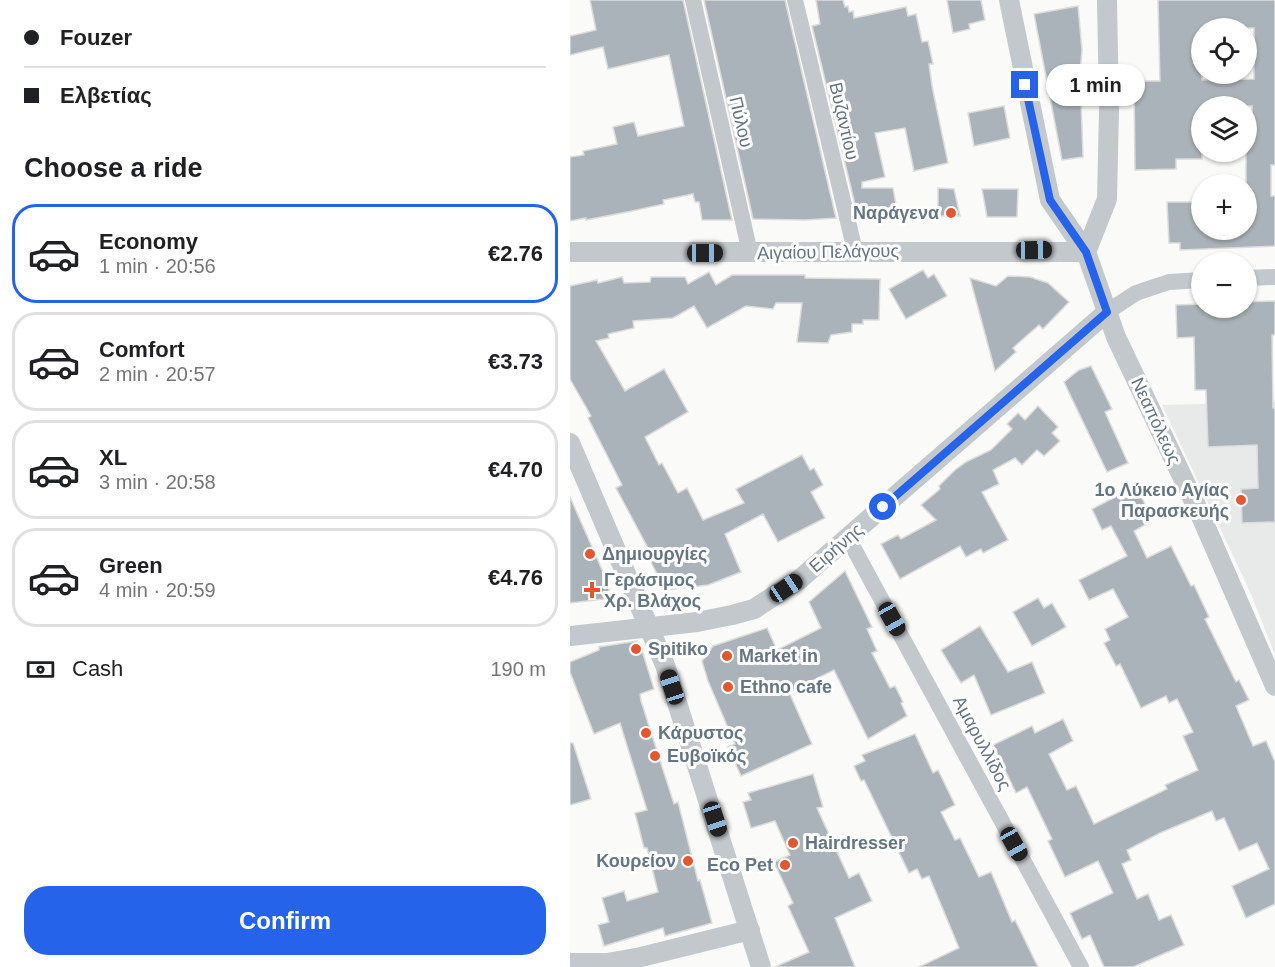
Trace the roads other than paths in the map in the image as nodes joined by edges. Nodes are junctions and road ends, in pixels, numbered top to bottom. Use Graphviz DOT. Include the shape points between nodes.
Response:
graph roads {
  1 [pos="693,0"];
  2 [pos="795,0"];
  3 [pos="1009,0"];
  4 [pos="1107,0"];
  5 [pos="855,251"];
  6 [pos="570,252"];
  7 [pos="1086,252"];
  8 [pos="750,253"];
  9 [pos="1275,277"];
  10 [pos="1257,278"];
  11 [pos="1191,281"];
  12 [pos="1107,312"];
  13 [pos="570,443"];
  14 [pos="848,538"];
  15 [pos="649,626"];
  16 [pos="570,636"];
  17 [pos="1275,686"];
  18 [pos="750,930"];
  19 [pos="570,963"];
  20 [pos="761,967"];
  21 [pos="1081,967"];
  1 -- 8 [label="street, Πύλου"];
  2 -- 5 [label="street, Βυζαντίου"];
  3 -- 7 [label="street, Νεαπόλεως" via="1050,200"];
  4 -- 7 [label="street" via="1107,199"];
  5 -- 7 [label="street, Αιγαίου Πελάγους"];
  5 -- 8 [label="street, Αιγαίου Πελάγους"];
  6 -- 8 [label="street, Αιγαίου Πελάγους"];
  7 -- 12 [label="street, Νεαπόλεως"];
  9 -- 10 [label="street"];
  11 -- 12 [label="street" via="1169,282 1136,293"];
  12 -- 14 [label="street, Ειρήνης"];
  12 -- 17 [label="street, Νεαπόλεως"];
  13 -- 15 [label="street"];
  14 -- 15 [label="street, Ειρήνης" via="801,579 753,609 698,622"];
  14 -- 21 [label="street, Αμαρυλλίδος"];
  15 -- 16 [label="street, Ειρήνης"];
  15 -- 18 [label="street"];
  18 -- 19 [label="street" via="641,957 607,963"];
  18 -- 20 [label="street"];
}
